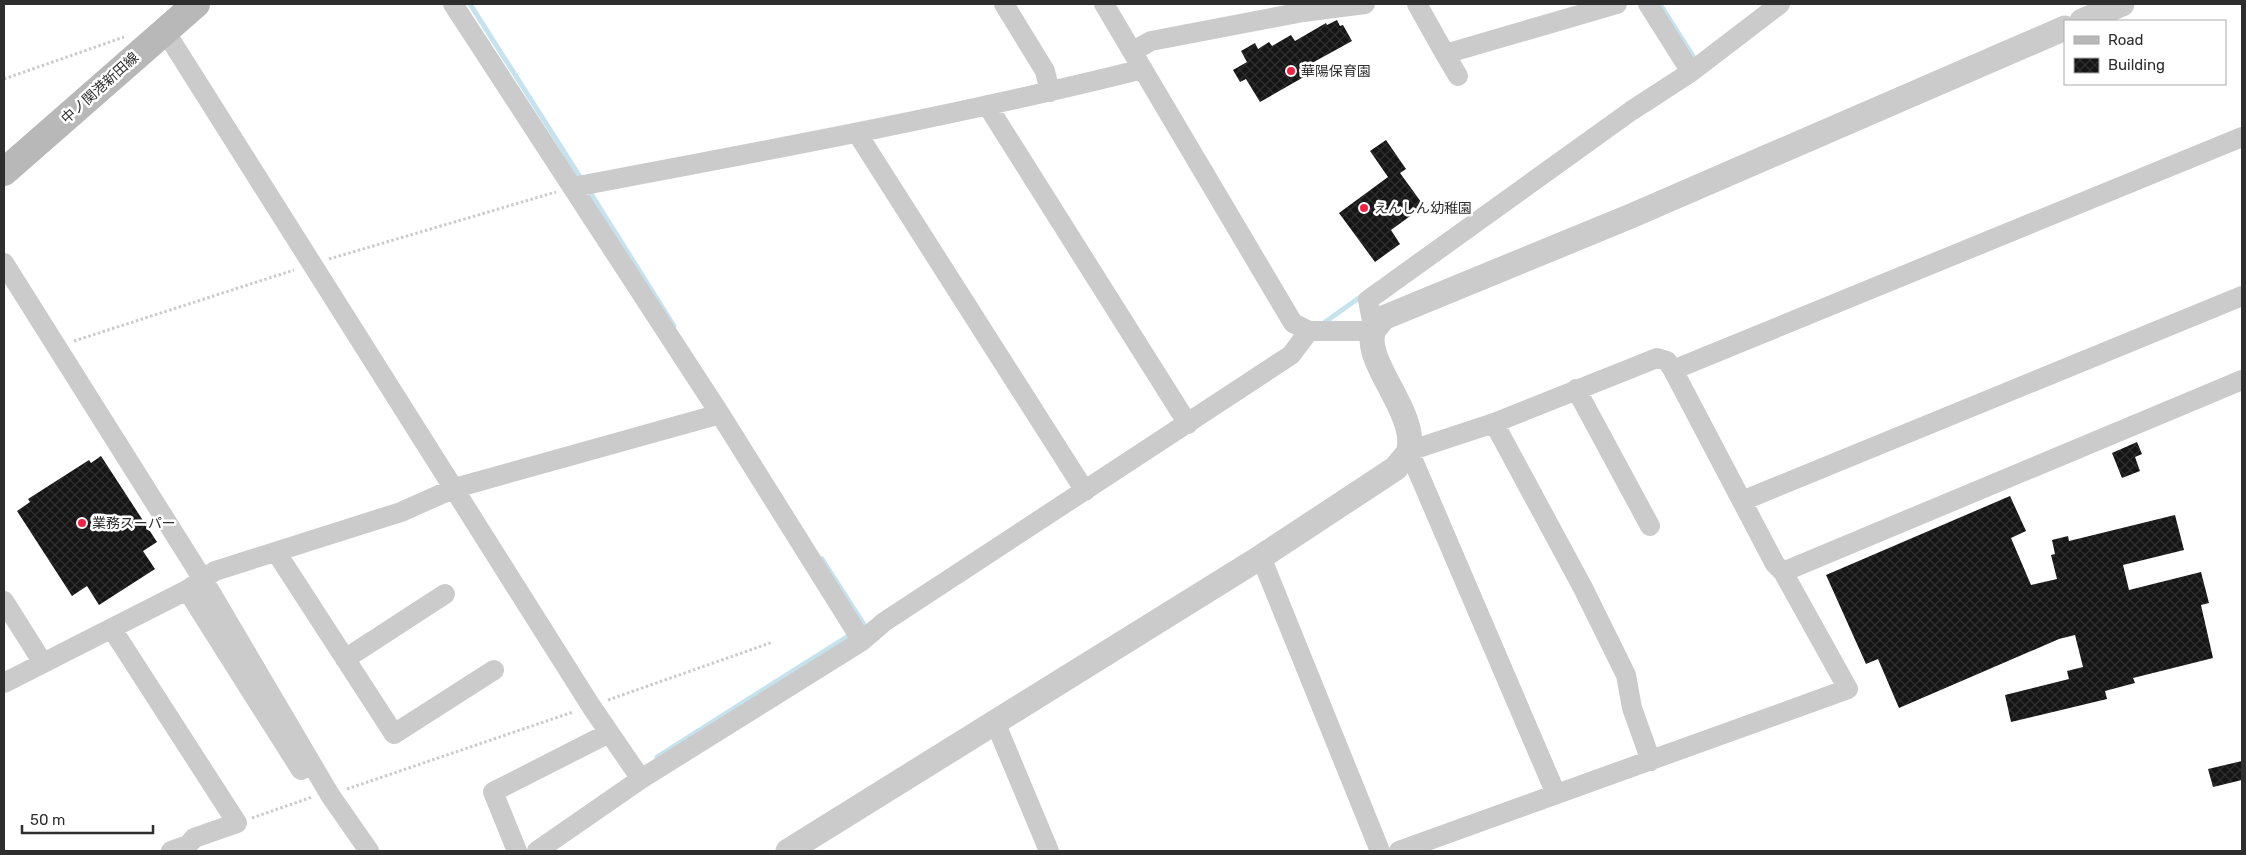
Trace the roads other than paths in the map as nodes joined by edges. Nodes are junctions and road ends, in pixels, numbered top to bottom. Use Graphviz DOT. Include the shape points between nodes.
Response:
graph roads {
  1 [pos="453,4"];
  2 [pos="1004,4"];
  3 [pos="1104,4"];
  4 [pos="1365,4"];
  5 [pos="1417,4"];
  6 [pos="1617,4"];
  7 [pos="1648,4"];
  8 [pos="1780,4"];
  9 [pos="2122,4"];
  10 [pos="190,6"];
  11 [pos="2084,20"];
  12 [pos="2064,28"];
  13 [pos="165,31"];
  14 [pos="1133,51"];
  15 [pos="1445,54"];
  16 [pos="1143,69"];
  17 [pos="1691,72"];
  18 [pos="1458,76"];
  19 [pos="1050,92"];
  20 [pos="988,105"];
  21 [pos="857,133"];
  22 [pos="2242,137"];
  23 [pos="4,172"];
  24 [pos="573,187"];
  25 [pos="4,263"];
  26 [pos="2242,296"];
  27 [pos="1309,331"];
  28 [pos="1374,331"];
  29 [pos="1673,370"];
  30 [pos="2242,380"];
  31 [pos="1576,389"];
  32 [pos="720,414"];
  33 [pos="1494,423"];
  34 [pos="1188,424"];
  35 [pos="1409,451"];
  36 [pos="455,488"];
  37 [pos="1085,491"];
  38 [pos="1742,501"];
  39 [pos="1650,526"];
  40 [pos="276,552"];
  41 [pos="1261,557"];
  42 [pos="1783,572"];
  43 [pos="195,585"];
  44 [pos="445,594"];
  45 [pos="4,601"];
  46 [pos="112,629"];
  47 [pos="862,641"];
  48 [pos="345,659"];
  49 [pos="43,663"];
  50 [pos="494,670"];
  51 [pos="4,683"];
  52 [pos="995,722"];
  53 [pos="609,733"];
  54 [pos="1651,761"];
  55 [pos="641,780"];
  56 [pos="1556,794"];
  57 [pos="171,851"];
  58 [pos="369,851"];
  59 [pos="517,851"];
  60 [pos="537,851"];
  61 [pos="788,851"];
  62 [pos="1049,851"];
  63 [pos="1380,851"];
  64 [pos="1399,851"];
  1 -- 24 [label="street"];
  2 -- 19 [label="street" via="1045,71"];
  3 -- 14 [label="street"];
  4 -- 14 [label="street" via="1303,12 1151,41"];
  5 -- 15 [label="street"];
  6 -- 15 [label="street"];
  7 -- 17 [label="street"];
  8 -- 17 [label="street"];
  9 -- 11 [label="street"];
  10 -- 13 [label="main road, 中ノ関港新田線"];
  12 -- 28 [label="street" via="1384,318"];
  13 -- 23 [label="main road, 中ノ関港新田線"];
  13 -- 36 [label="street"];
  14 -- 16 [label="street"];
  15 -- 18 [label="street"];
  16 -- 19 [label="street"];
  16 -- 27 [label="street" via="1293,323"];
  17 -- 28 [label="street" via="1631,111 1430,258 1380,290 1368,300"];
  19 -- 20 [label="street"];
  20 -- 21 [label="street"];
  20 -- 34 [label="street"];
  21 -- 24 [label="street"];
  21 -- 37 [label="street"];
  22 -- 29 [label="street"];
  24 -- 32 [label="street"];
  25 -- 43 [label="street"];
  26 -- 38 [label="street"];
  27 -- 28 [label="street"];
  27 -- 34 [label="street" via="1291,355"];
  28 -- 35 [label="street" via="1372,348 1404,416 1410,434"];
  29 -- 31 [label="street" via="1667,361 1657,358"];
  29 -- 38 [label="street"];
  30 -- 42 [label="street"];
  31 -- 33 [label="street"];
  31 -- 39 [label="street"];
  32 -- 36 [label="street"];
  32 -- 47 [label="street"];
  33 -- 35 [label="street"];
  33 -- 54 [label="street" via="1626,675 1632,708"];
  34 -- 37 [label="street"];
  35 -- 41 [label="street" via="1396,468 1379,481"];
  35 -- 56 [label="street"];
  36 -- 40 [label="street" via="402,512"];
  36 -- 53 [label="street"];
  37 -- 47 [label="street" via="884,622"];
  38 -- 42 [label="street" via="1775,564"];
  40 -- 43 [label="street" via="215,571"];
  40 -- 48 [label="street"];
  41 -- 52 [label="street"];
  41 -- 63 [label="street"];
  42 -- 54 [label="street" via="1848,689"];
  43 -- 46 [label="street"];
  43 -- 58 [label="street" via="324,795"];
  44 -- 48 [label="street"];
  45 -- 49 [label="street"];
  46 -- 49 [label="street"];
  46 -- 57 [label="street" via="237,823 194,838 188,845"];
  47 -- 55 [label="street"];
  48 -- 50 [label="street" via="394,734"];
  49 -- 51 [label="street"];
  52 -- 61 [label="street"];
  52 -- 62 [label="street"];
  53 -- 55 [label="street"];
  53 -- 59 [label="street" via="493,792"];
  54 -- 56 [label="street"];
  55 -- 60 [label="street"];
  56 -- 64 [label="street"];
}
